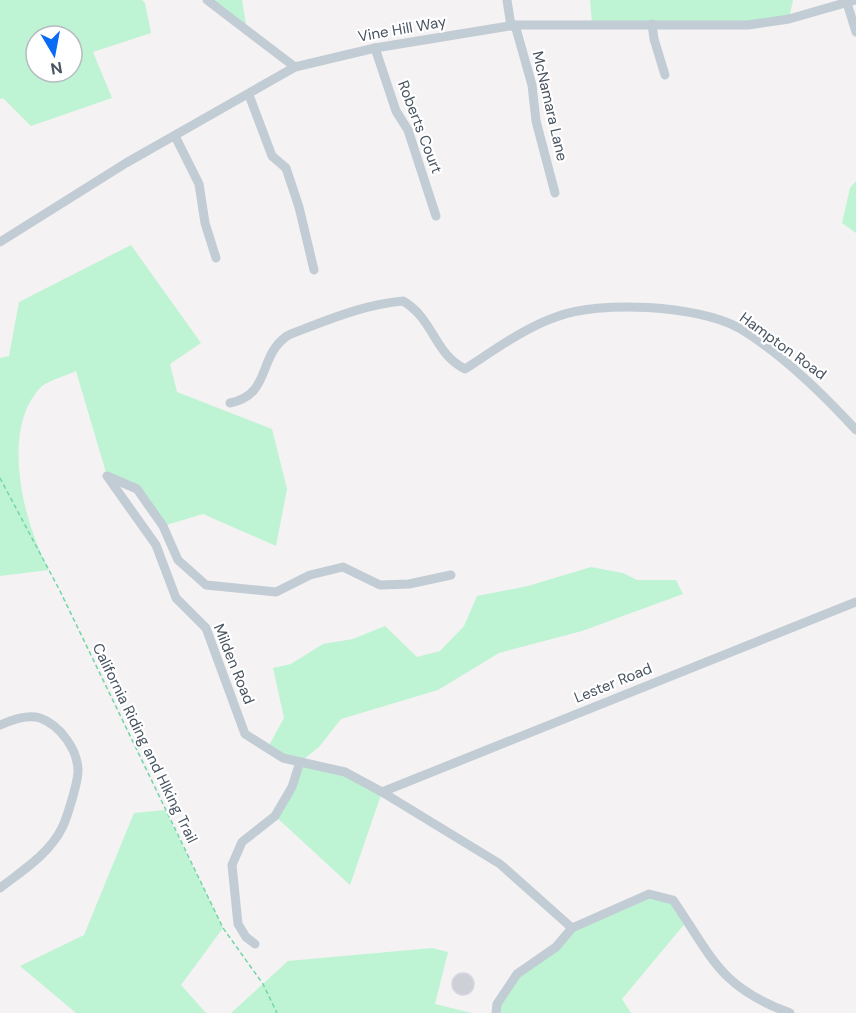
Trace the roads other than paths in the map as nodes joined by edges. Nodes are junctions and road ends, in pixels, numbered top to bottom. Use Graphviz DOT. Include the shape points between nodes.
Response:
graph roads {
  1 [pos="207,0"];
  2 [pos="507,0"];
  3 [pos="851,2"];
  4 [pos="652,24"];
  5 [pos="513,25"];
  6 [pos="856,32"];
  7 [pos="375,48"];
  8 [pos="295,67"];
  9 [pos="665,75"];
  10 [pos="249,95"];
  11 [pos="175,136"];
  12 [pos="555,193"];
  13 [pos="436,216"];
  14 [pos="0,242"];
  15 [pos="216,258"];
  16 [pos="314,270"];
  17 [pos="230,403"];
  18 [pos="856,430"];
  19 [pos="451,575"];
  20 [pos="856,602"];
  21 [pos="0,725"];
  22 [pos="300,762"];
  23 [pos="382,792"];
  24 [pos="0,888"];
  25 [pos="572,928"];
  26 [pos="255,944"];
  27 [pos="496,1013"];
  28 [pos="790,1013"];
  1 -- 8 [label="street"];
  2 -- 5 [label="street, McNamara Lane"];
  3 -- 4 [label="street, Vine Hill Way" via="789,19 748,25"];
  3 -- 6 [label="street"];
  4 -- 5 [label="street, Vine Hill Way"];
  4 -- 9 [label="street"];
  5 -- 7 [label="street, Vine Hill Way"];
  5 -- 12 [label="street, McNamara Lane" via="532,85 536,121"];
  7 -- 8 [label="street, Vine Hill Way"];
  7 -- 13 [label="street, Roberts Court" via="396,111 408,130"];
  8 -- 10 [label="street, Vine Hill Way"];
  10 -- 11 [label="street, Vine Hill Way"];
  10 -- 16 [label="street" via="272,156 286,168"];
  11 -- 14 [label="street, Vine Hill Way"];
  11 -- 15 [label="street" via="199,184"];
  17 -- 18 [label="street, Hampton Road" via="252,395 272,354 288,336 360,309 403,301 417,309 446,358 465,369 554,317 586,308 639,306 711,318 738,328 802,376"];
  19 -- 22 [label="street, Milden Road" via="409,584 380,585 343,567 309,575 276,592 206,585 178,560 163,526 137,489 107,476 156,546 176,598 207,628 245,734 283,758"];
  20 -- 23 [label="street, Lester Road"];
  21 -- 24 [label="street" via="17,718 39,718 59,731 75,753 78,772 62,829 42,856"];
  22 -- 23 [label="street, Milden Road" via="345,772"];
  22 -- 26 [label="street" via="292,788 275,816 242,842 232,865 238,924"];
  23 -- 25 [label="street, Milden Road" via="500,864"];
  25 -- 27 [label="street" via="556,947 517,974 497,1004"];
  25 -- 28 [label="street" via="649,894 674,900 706,953 730,982 765,1004"];
}
